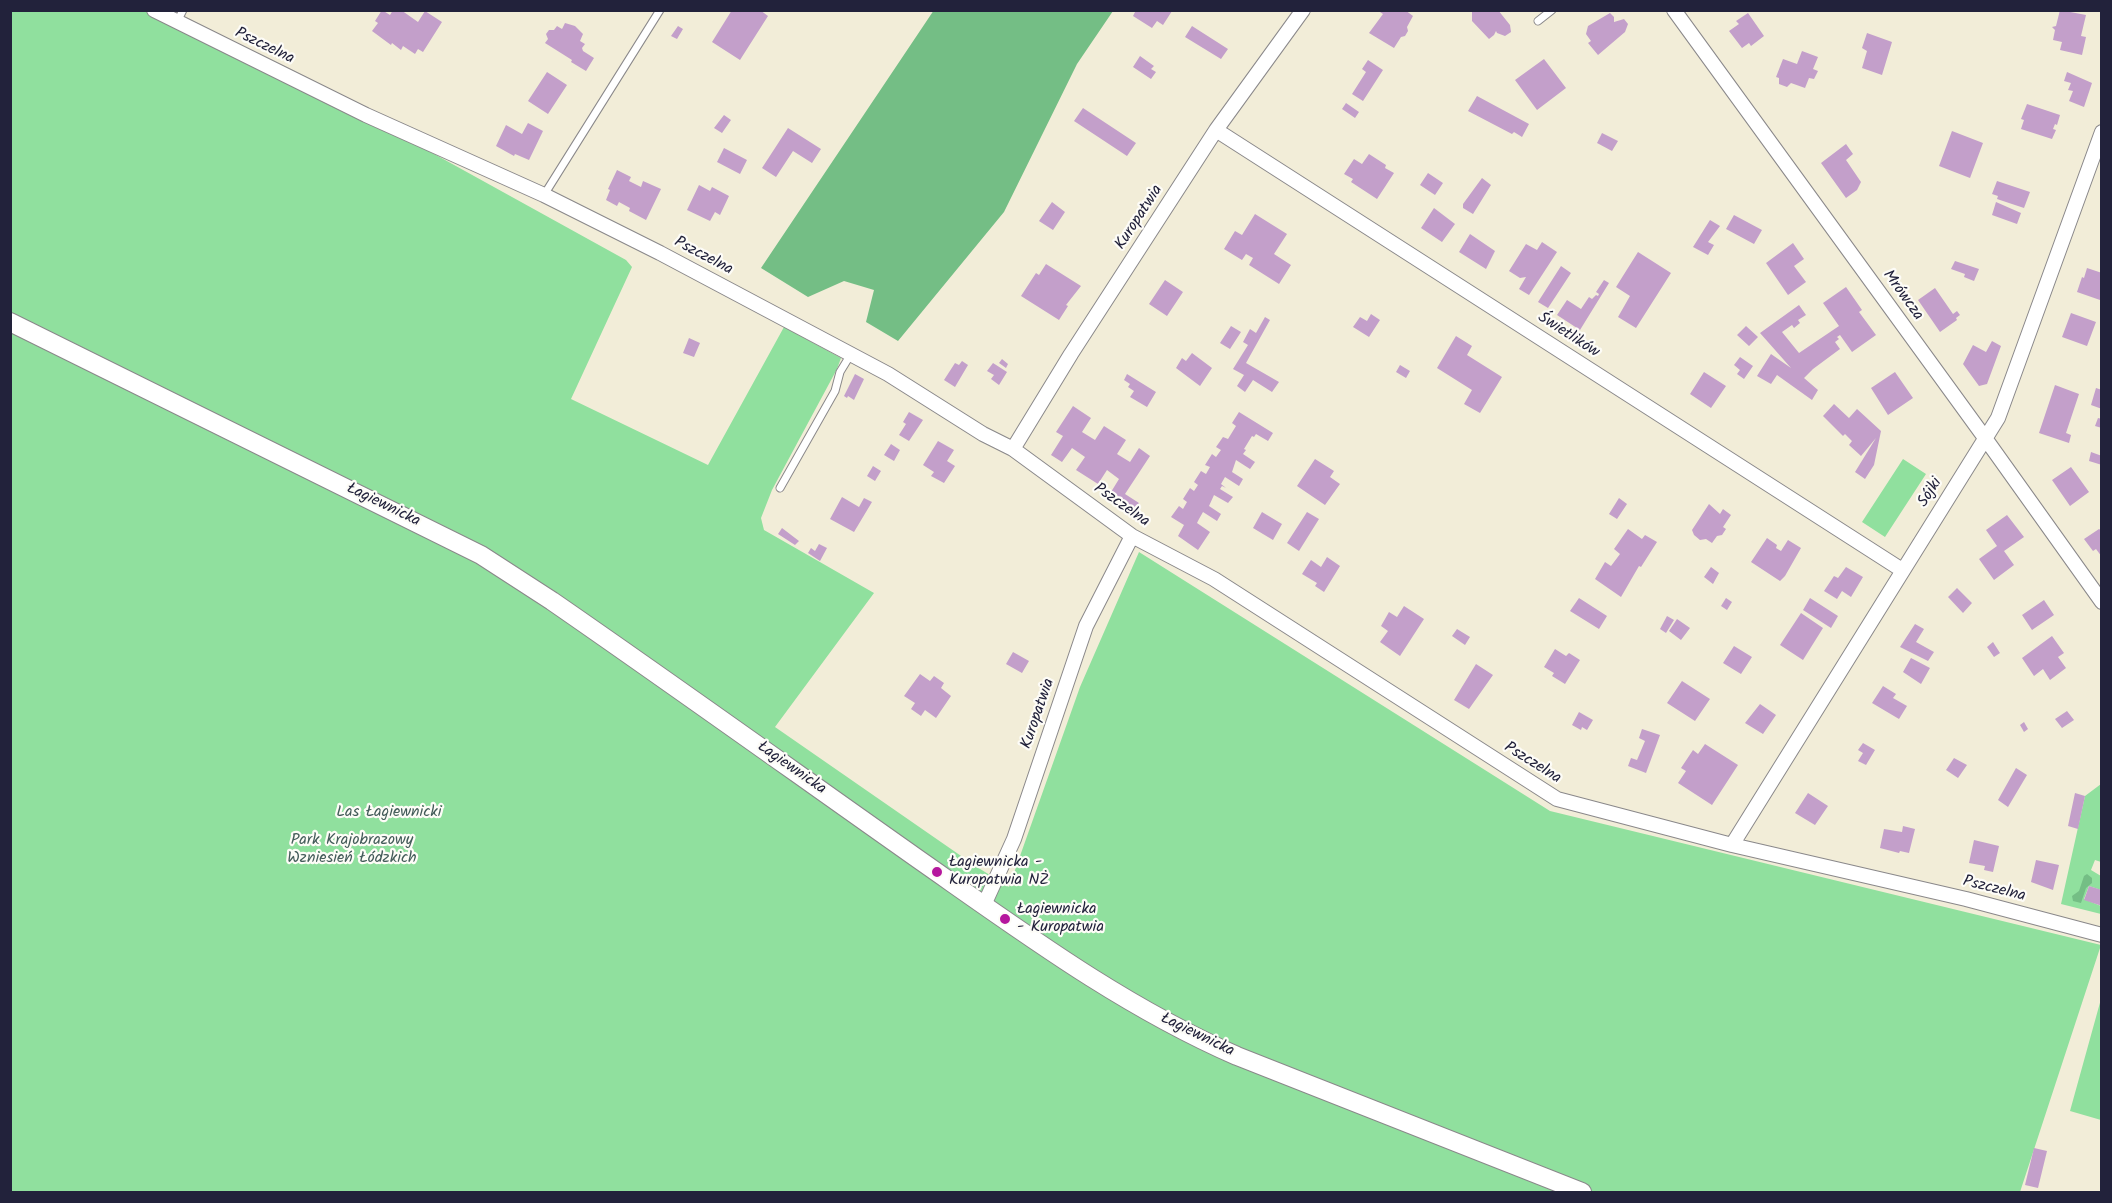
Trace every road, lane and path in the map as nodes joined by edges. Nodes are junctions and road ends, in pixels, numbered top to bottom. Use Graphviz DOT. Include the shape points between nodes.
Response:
graph roads {
  1 [pos="154,10"];
  2 [pos="660,10"];
  3 [pos="1303,10"];
  4 [pos="1551,10"];
  5 [pos="1674,10"];
  6 [pos="180,16"];
  7 [pos="1538,21"];
  8 [pos="1216,130"];
  9 [pos="2102,132"];
  10 [pos="544,195"];
  11 [pos="10,322"];
  12 [pos="851,354"];
  13 [pos="1985,438"];
  14 [pos="1013,449"];
  15 [pos="780,488"];
  16 [pos="1132,536"];
  17 [pos="1902,570"];
  18 [pos="2102,602"];
  19 [pos="1732,845"];
  20 [pos="984,905"];
  21 [pos="2102,935"];
  22 [pos="1582,1192"];
  1 -- 6 [label="street, Pszczelna"];
  2 -- 10 [label="lane"];
  3 -- 8 [label="street, Kuropatwia"];
  4 -- 7 [label="lane"];
  5 -- 13 [label="street, Mrówcza"];
  6 -- 10 [label="street, Pszczelna" via="366,115"];
  8 -- 14 [label="street, Kuropatwia"];
  8 -- 17 [label="street, Świetlików"];
  9 -- 13 [label="street, Sójki" via="2006,398"];
  10 -- 12 [label="street, Pszczelna"];
  11 -- 20 [label="street, Łagiewnicka" via="481,555"];
  12 -- 14 [label="street, Pszczelna"];
  12 -- 15 [label="lane" via="835,391"];
  13 -- 17 [label="street, Sójki"];
  13 -- 18 [label="street, Mrówcza"];
  14 -- 16 [label="street, Pszczelna"];
  16 -- 19 [label="street, Pszczelna" via="1214,579 1557,799"];
  16 -- 20 [label="street, Kuropatwia" via="1086,626 1014,839"];
  17 -- 19 [label="street, Sójki"];
  19 -- 21 [label="street, Pszczelna"];
  20 -- 22 [label="street, Łagiewnicka" via="1095,980 1209,1044"];
}
